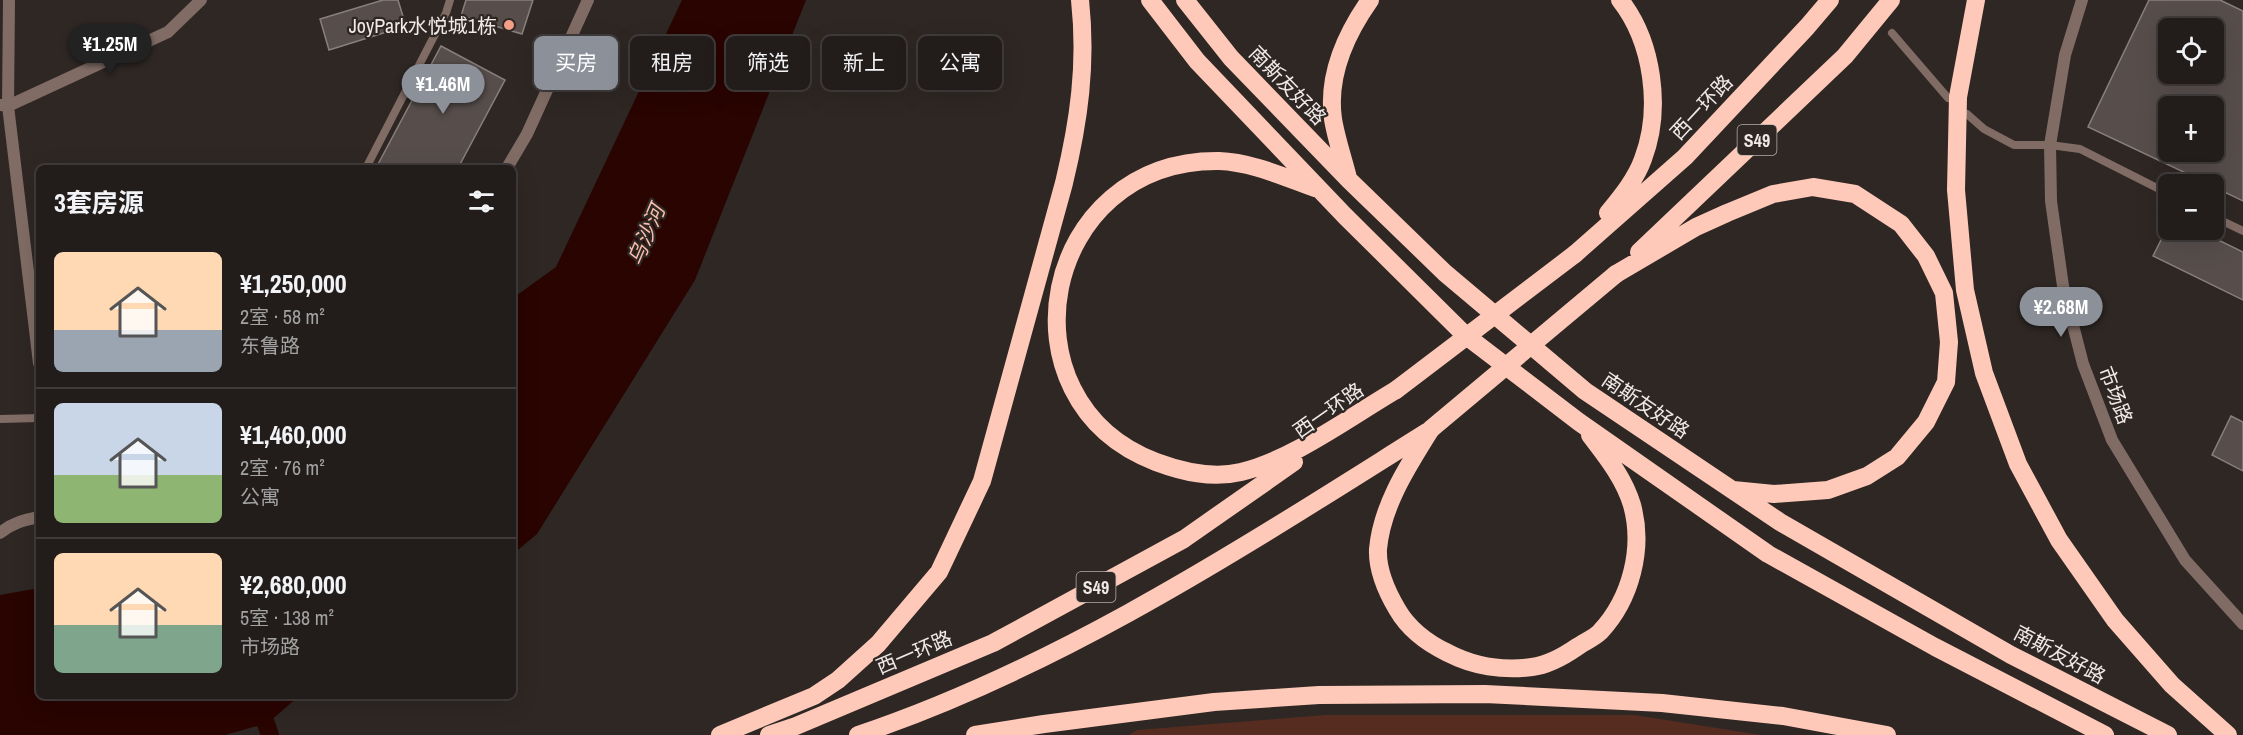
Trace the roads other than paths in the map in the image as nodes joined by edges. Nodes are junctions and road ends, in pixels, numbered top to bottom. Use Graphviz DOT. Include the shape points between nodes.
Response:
graph roads {
  1 [pos="9,0"];
  2 [pos="201,0"];
  3 [pos="450,0"];
  4 [pos="588,0"];
  5 [pos="1080,0"];
  6 [pos="1150,0"];
  7 [pos="1185,0"];
  8 [pos="1370,0"];
  9 [pos="1620,0"];
  10 [pos="1830,0"];
  11 [pos="1891,0"];
  12 [pos="1976,0"];
  13 [pos="2082,0"];
  14 [pos="1892,33"];
  15 [pos="1948,98"];
  16 [pos="4,105"];
  17 [pos="1967,114"];
  18 [pos="2050,145"];
  19 [pos="368,165"];
  20 [pos="509,165"];
  21 [pos="1349,180"];
  22 [pos="2158,188"];
  23 [pos="1320,189"];
  24 [pos="2224,222"];
  25 [pos="2243,231"];
  26 [pos="1575,254"];
  27 [pos="1616,274"];
  28 [pos="36,341"];
  29 [pos="1396,390"];
  30 [pos="36,418"];
  31 [pos="0,419"];
  32 [pos="1580,422"];
  33 [pos="1431,429"];
  34 [pos="1730,489"];
  35 [pos="36,518"];
  36 [pos="0,533"];
  37 [pos="2243,624"];
  38 [pos="720,735"];
  39 [pos="769,735"];
  40 [pos="858,735"];
  41 [pos="975,735"];
  42 [pos="1887,735"];
  43 [pos="2105,735"];
  44 [pos="2168,735"];
  45 [pos="2228,735"];
  1 -- 16 [label="street"];
  2 -- 16 [label="street" via="168,32"];
  3 -- 19 [label="lane"];
  4 -- 20 [label="street" via="527,134"];
  5 -- 38 [label="highway" via="1082,85 1064,183 982,481 939,572 878,644 838,680 814,696"];
  6 -- 23 [label="highway" via="1197,61"];
  7 -- 21 [label="highway, 南斯友好路" via="1231,58"];
  8 -- 21 [label="highway" via="1354,22 1340,54 1334,82 1333,117"];
  9 -- 26 [label="highway" via="1632,15 1650,69 1651,129 1643,160 1625,193"];
  10 -- 26 [label="highway, 西一环路 / S49" via="1685,157"];
  11 -- 27 [label="highway, S49" via="1845,56"];
  12 -- 45 [label="highway" via="1958,97 1956,190 1965,290 1984,374 2018,464 2059,540 2115,620 2172,685"];
  13 -- 18 [label="street, 市场路" via="2065,55"];
  14 -- 15 [label="lane"];
  16 -- 28 [label="street"];
  17 -- 18 [label="lane" via="1984,129 2014,145"];
  18 -- 22 [label="lane" via="2080,149"];
  18 -- 37 [label="street, 市场路" via="2051,201 2063,286 2083,364 2112,440 2185,560"];
  21 -- 34 [label="highway, 南斯友好路" via="1445,273 1585,392"];
  23 -- 29 [label="highway" via="1258,168 1220,161 1160,170 1110,198 1088,221 1068,255 1058,295 1058,342 1068,378 1084,409 1138,455 1206,475 1239,473 1277,461"];
  23 -- 32 [label="highway" via="1466,335"];
  24 -- 25 [label="lane"];
  26 -- 29 [label="highway, 西一环路 / S49, bridge"];
  27 -- 33 [label="highway, S49, bridge"];
  27 -- 34 [label="highway" via="1727,213 1773,194 1813,187 1855,194 1901,224 1926,256 1944,293 1949,342 1946,382 1926,422 1897,457 1867,476 1828,490 1774,494"];
  29 -- 39 [label="highway, 西一环路 / S49" via="1184,539 993,643"];
  30 -- 31 [label="lane"];
  32 -- 33 [label="highway" via="1616,469 1632,504 1637,535 1633,570 1622,600 1599,632 1564,656 1533,667 1497,668 1464,661 1428,643 1403,620 1385,589 1378,551 1386,514 1403,475"];
  32 -- 43 [label="highway" via="1768,554"];
  33 -- 40 [label="highway, S49" via="1228,557 1059,650 919,715"];
  34 -- 44 [label="highway, 南斯友好路" via="2001,649"];
  35 -- 36 [label="street"];
  41 -- 42 [label="highway" via="1214,702 1319,695 1485,694 1662,703 1783,716"];
}
